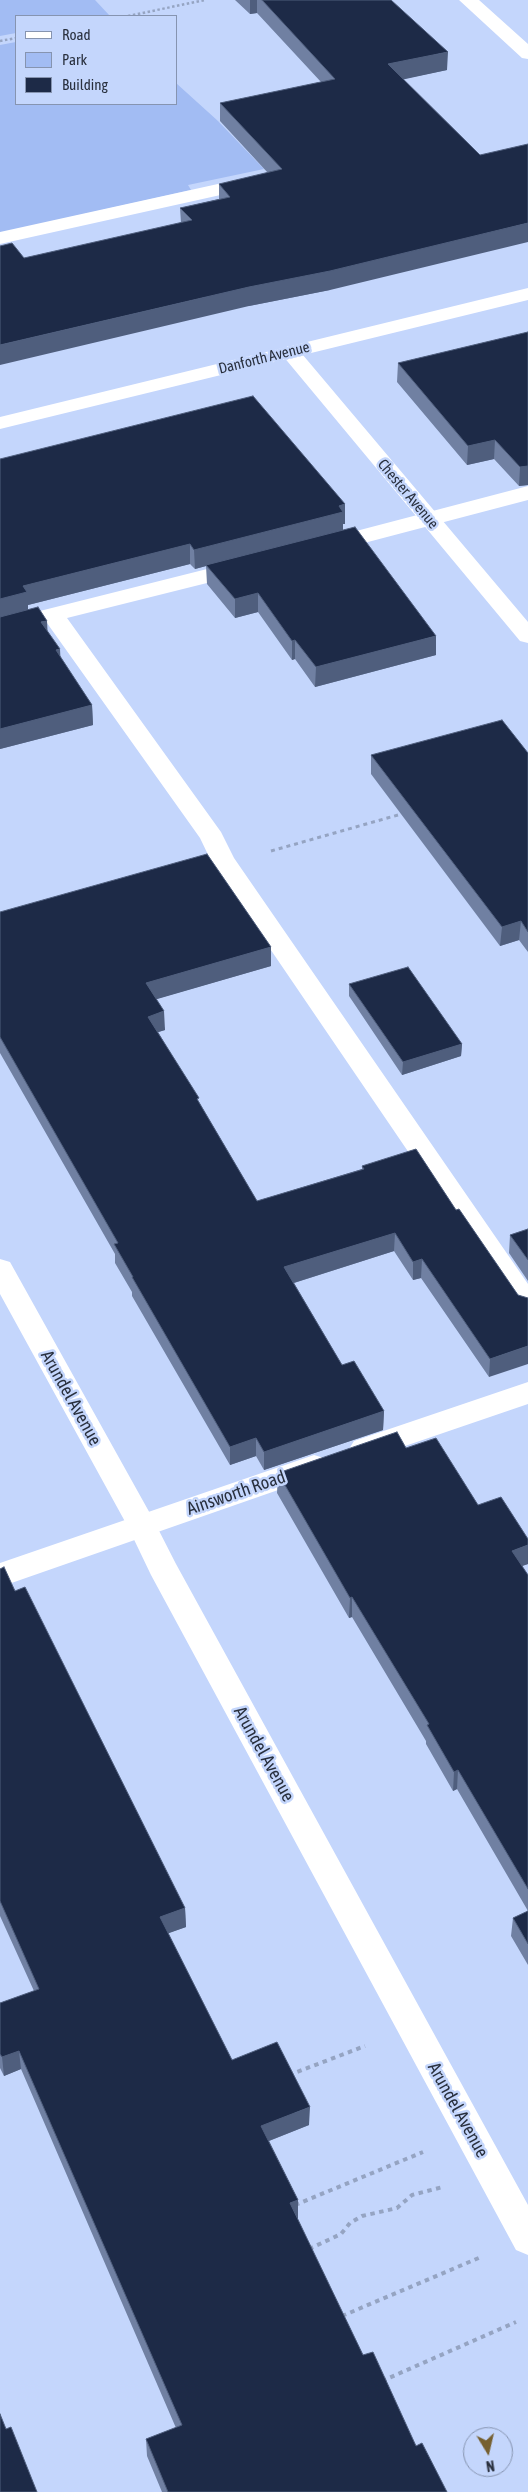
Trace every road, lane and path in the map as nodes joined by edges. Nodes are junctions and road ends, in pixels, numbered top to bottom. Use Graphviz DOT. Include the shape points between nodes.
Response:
graph roads {
  1 [pos="205,0"];
  2 [pos="468,0"];
  3 [pos="133,15"];
  4 [pos="15,38"];
  5 [pos="0,40"];
  6 [pos="528,54"];
  7 [pos="236,186"];
  8 [pos="0,238"];
  9 [pos="528,294"];
  10 [pos="290,352"];
  11 [pos="0,423"];
  12 [pos="528,493"];
  13 [pos="428,519"];
  14 [pos="301,552"];
  15 [pos="263,562"];
  16 [pos="53,615"];
  17 [pos="0,628"];
  18 [pos="528,636"];
  19 [pos="0,1269"];
  20 [pos="528,1306"];
  21 [pos="528,1393"];
  22 [pos="142,1525"];
  23 [pos="0,1574"];
  24 [pos="368,2045"];
  25 [pos="285,2076"];
  26 [pos="425,2151"];
  27 [pos="443,2187"];
  28 [pos="292,2206"];
  29 [pos="528,2239"];
  30 [pos="303,2252"];
  31 [pos="481,2257"];
  32 [pos="336,2319"];
  33 [pos="516,2322"];
  34 [pos="378,2383"];
  1 -- 3 [label="path"];
  2 -- 6 [label="street"];
  4 -- 5 [label="path"];
  7 -- 8 [label="street"];
  9 -- 10 [label="street, Danforth Avenue"];
  10 -- 11 [label="street, Danforth Avenue"];
  10 -- 13 [label="street, Chester Avenue"];
  12 -- 13 [label="street"];
  13 -- 14 [label="street"];
  13 -- 18 [label="street, Chester Avenue"];
  15 -- 16 [label="street"];
  16 -- 17 [label="street"];
  16 -- 20 [label="street" via="212,837 222,859"];
  19 -- 22 [label="street, Arundel Avenue"];
  21 -- 22 [label="street, Ainsworth Road"];
  22 -- 23 [label="street, Ainsworth Road"];
  22 -- 29 [label="street, Arundel Avenue"];
  24 -- 25 [label="path"];
  26 -- 28 [label="path"];
  27 -- 30 [label="path" via="412,2195 397,2208 362,2216 341,2234"];
  31 -- 32 [label="path"];
  33 -- 34 [label="path"];
}
